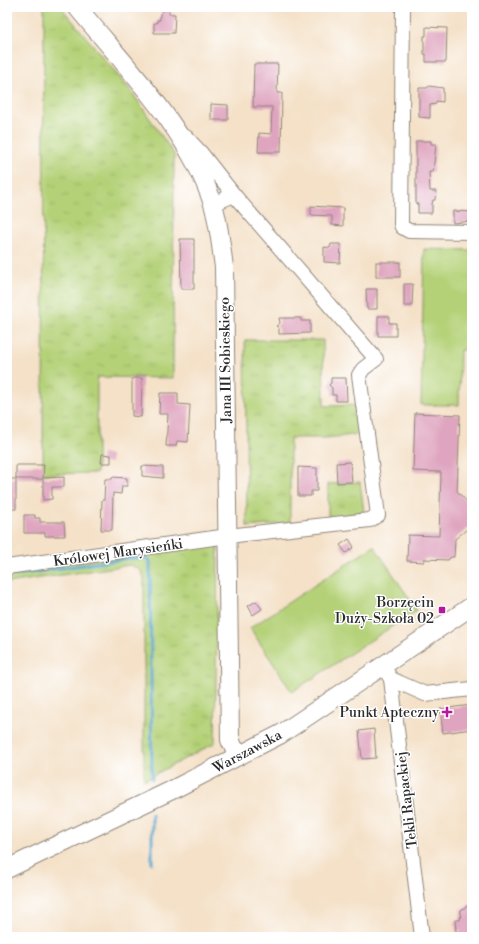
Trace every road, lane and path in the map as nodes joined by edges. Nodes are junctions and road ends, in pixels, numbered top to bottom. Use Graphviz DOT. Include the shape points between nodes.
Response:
graph roads {
  1 [pos="77,7"];
  2 [pos="403,7"];
  3 [pos="175,127"];
  4 [pos="234,195"];
  5 [pos="213,204"];
  6 [pos="472,232"];
  7 [pos="228,536"];
  8 [pos="7,567"];
  9 [pos="472,606"];
  10 [pos="387,672"];
  11 [pos="472,689"];
  12 [pos="238,756"];
  13 [pos="7,869"];
  14 [pos="422,937"];
  1 -- 3 [label="main road, Jana III Sobieskiego"];
  2 -- 6 [label="street" via="401,224 409,231"];
  3 -- 4 [label="street" via="201,153"];
  3 -- 5 [label="main road, Jana III Sobieskiego" via="198,169"];
  4 -- 5 [label="street"];
  4 -- 7 [label="street, Królowej Marysieńki" via="376,360 363,369 360,375 378,511 376,517 370,520"];
  5 -- 7 [label="main road, Jana III Sobieskiego" via="224,267"];
  7 -- 8 [label="street, Królowej Marysieńki"];
  7 -- 12 [label="main road, Jana III Sobieskiego" via="230,740"];
  9 -- 10 [label="main road, Warszawska"];
  10 -- 11 [label="street" via="425,694"];
  10 -- 12 [label="main road, Warszawska"];
  10 -- 14 [label="street, Tekli Rapackiej"];
  12 -- 13 [label="main road, Warszawska"];
}
